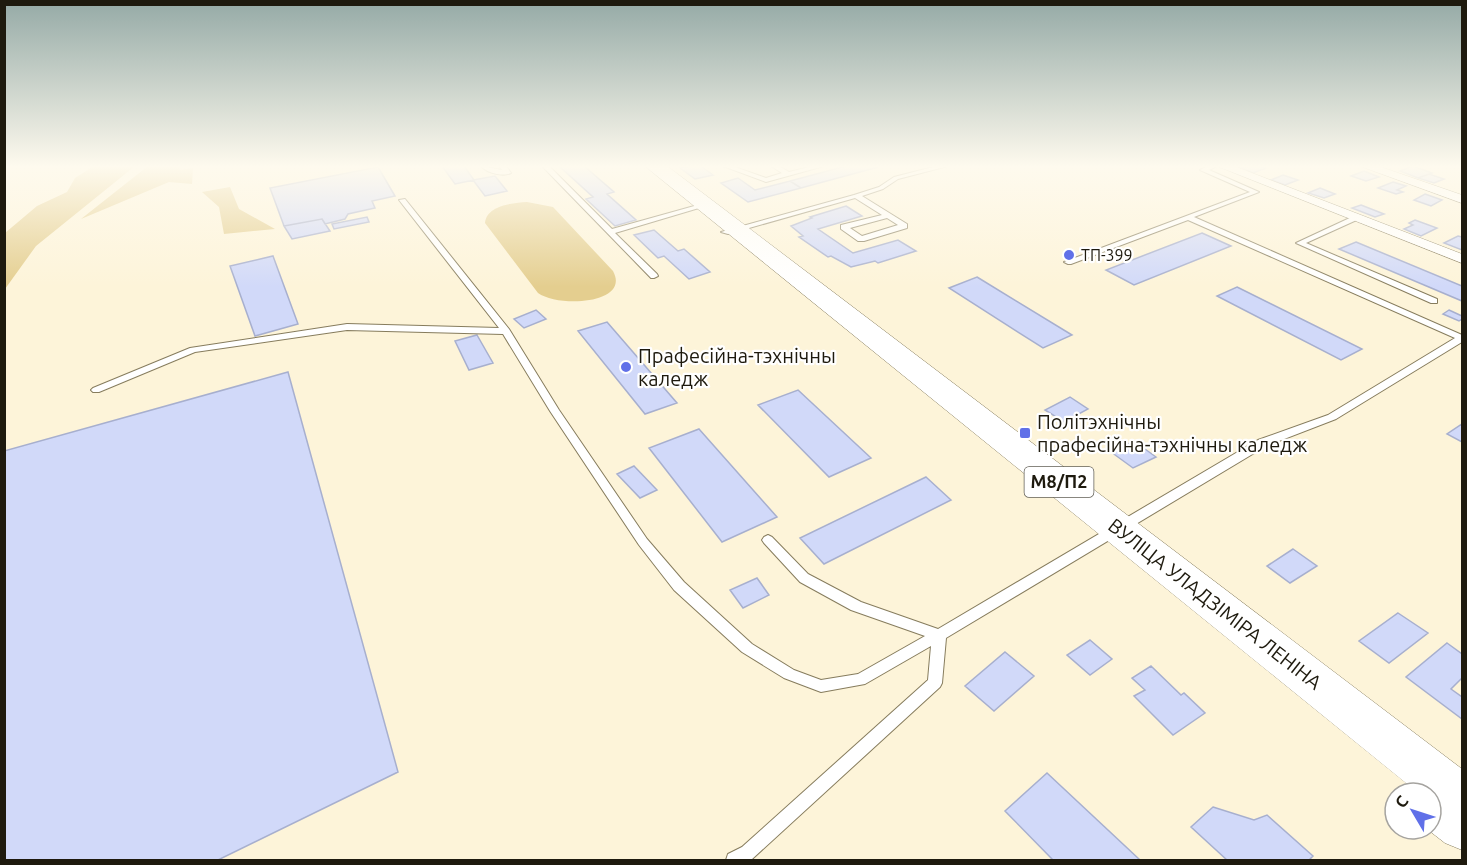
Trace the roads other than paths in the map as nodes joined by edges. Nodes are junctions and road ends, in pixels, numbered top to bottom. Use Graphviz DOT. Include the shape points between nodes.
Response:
graph roads {
  1 [pos="408,206"];
  2 [pos="584,206"];
  3 [pos="819,206"];
  4 [pos="872,206"];
  5 [pos="1217,206"];
  6 [pos="1327,206"];
  7 [pos="700,207"];
  8 [pos="887,216"];
  9 [pos="1188,217"];
  10 [pos="1357,218"];
  11 [pos="731,231"];
  12 [pos="609,232"];
  13 [pos="1462,259"];
  14 [pos="1068,262"];
  15 [pos="654,276"];
  16 [pos="1434,301"];
  17 [pos="506,331"];
  18 [pos="1462,338"];
  19 [pos="96,390"];
  20 [pos="1110,532"];
  21 [pos="768,540"];
  22 [pos="939,635"];
  23 [pos="1407,781"];
  24 [pos="1462,798"];
  25 [pos="1443,811"];
  26 [pos="1462,826"];
  27 [pos="734,861"];
  1 -- 17 [label="lane"];
  2 -- 12 [label="lane"];
  3 -- 11 [label="lane"];
  4 -- 8 [label="lane"];
  5 -- 9 [label="lane"];
  6 -- 10 [label="street"];
  7 -- 11 [label="main road, ВУЛІЦА УЛАДЗІМІРА ЛЕНІНА / М8/П2"];
  7 -- 12 [label="lane"];
  8 -- 8 [label="lane" via="904,226 861,239 844,227"];
  9 -- 14 [label="lane"];
  9 -- 18 [label="lane"];
  10 -- 13 [label="street"];
  10 -- 16 [label="lane" via="1300,243"];
  11 -- 20 [label="main road, ВУЛІЦА УЛАДЗІМІРА ЛЕНІНА / М8/П2"];
  12 -- 15 [label="lane"];
  17 -- 19 [label="lane" via="347,327 193,350"];
  17 -- 22 [label="lane" via="643,542 679,586 747,648 789,674 821,686 860,680"];
  18 -- 20 [label="lane" via="1332,417 1262,443"];
  20 -- 22 [label="lane"];
  20 -- 23 [label="main road, ВУЛІЦА УЛАДЗІМІРА ЛЕНІНА / М8/П2"];
  20 -- 24 [label="main road, ВУЛІЦА УЛАДЗІМІРА ЛЕНІНА / М8/П2"];
  21 -- 22 [label="lane" via="804,578 856,606"];
  22 -- 27 [label="lane" via="935,683 748,853"];
  25 -- 26 [label="main road"];
}
